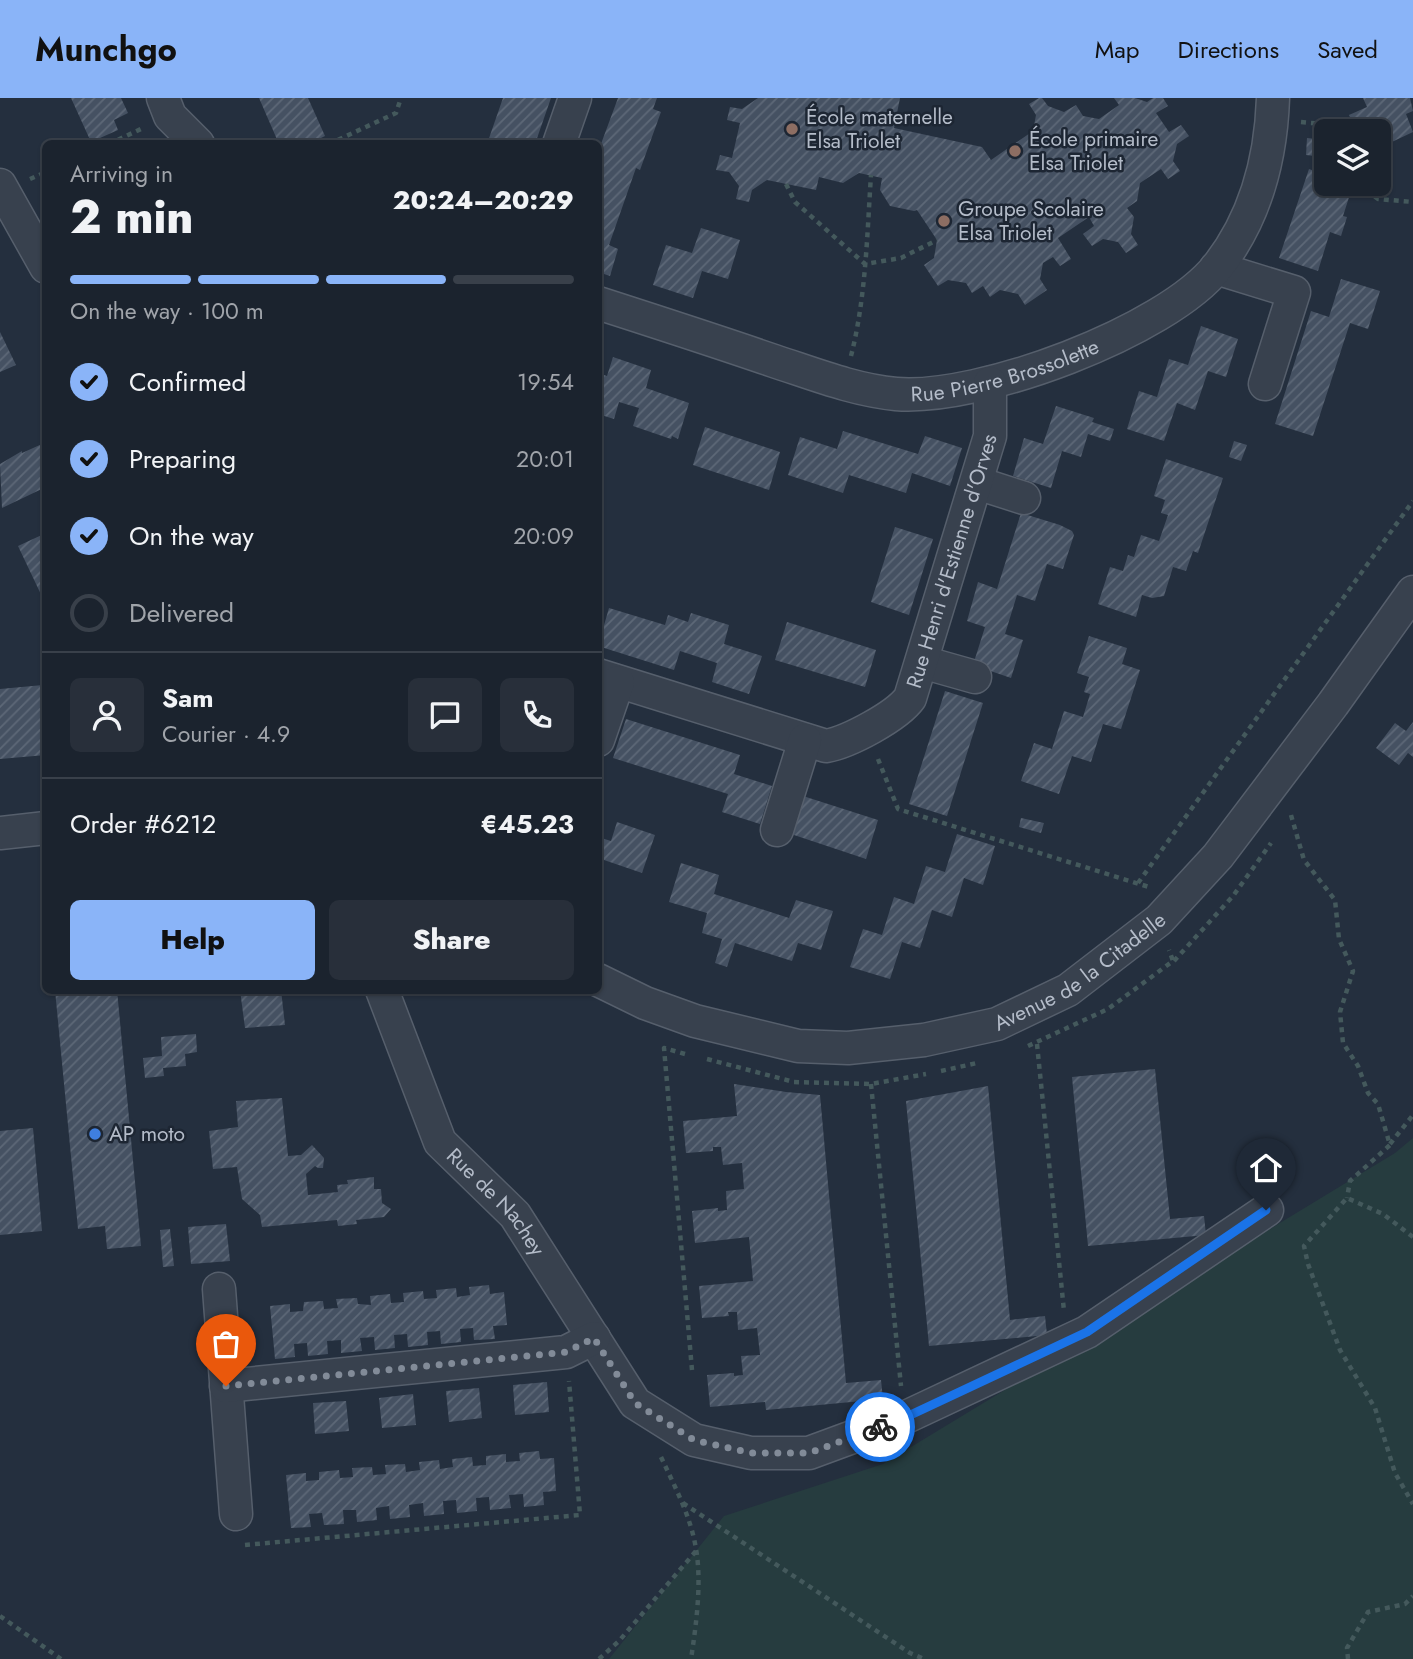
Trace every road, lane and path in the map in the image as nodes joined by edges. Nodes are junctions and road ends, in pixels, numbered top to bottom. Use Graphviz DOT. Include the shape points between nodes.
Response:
graph roads {
  1 [pos="163,98"];
  2 [pos="401,98"];
  3 [pos="575,98"];
  4 [pos="1273,98"];
  5 [pos="194,140"];
  6 [pos="338,140"];
  7 [pos="560,140"];
  8 [pos="871,175"];
  9 [pos="786,184"];
  10 [pos="0,185"];
  11 [pos="1374,196"];
  12 [pos="1413,202"];
  13 [pos="937,240"];
  14 [pos="42,260"];
  15 [pos="865,264"];
  16 [pos="1216,268"];
  17 [pos="602,304"];
  18 [pos="990,383"];
  19 [pos="844,384"];
  20 [pos="1265,384"];
  21 [pos="977,483"];
  22 [pos="1024,498"];
  23 [pos="1413,501"];
  24 [pos="1413,592"];
  25 [pos="922,662"];
  26 [pos="975,677"];
  27 [pos="608,678"];
  28 [pos="602,715"];
  29 [pos="805,740"];
  30 [pos="1291,815"];
  31 [pos="42,828"];
  32 [pos="777,830"];
  33 [pos="0,833"];
  34 [pos="1138,883"];
  35 [pos="602,982"];
  36 [pos="384,994"];
  37 [pos="1037,1044"];
  38 [pos="871,1084"];
  39 [pos="1413,1115"];
  40 [pos="1390,1144"];
  41 [pos="1347,1198"];
  42 [pos="1266,1210"];
  43 [pos="1413,1237"];
  44 [pos="219,1289"];
  45 [pos="594,1338"];
  46 [pos="1068,1341"];
  47 [pos="566,1352"];
  48 [pos="226,1386"];
  49 [pos="904,1418"];
  50 [pos="659,1453"];
  51 [pos="683,1503"];
  52 [pos="1413,1504"];
  53 [pos="236,1514"];
  54 [pos="697,1550"];
  55 [pos="1413,1596"];
  56 [pos="0,1616"];
  57 [pos="61,1659"];
  58 [pos="599,1659"];
  59 [pos="691,1659"];
  60 [pos="924,1659"];
  61 [pos="1348,1659"];
  1 -- 5 [label="street" via="170,116"];
  2 -- 6 [label="path" via="396,113"];
  3 -- 7 [label="street"];
  4 -- 16 [label="street, Rue Pierre Brossolette" via="1267,161 1254,202 1238,237"];
  8 -- 15 [label="path"];
  9 -- 15 [label="path" via="795,202"];
  10 -- 14 [label="street"];
  11 -- 12 [label="path"];
  13 -- 15 [label="path" via="901,258"];
  15 -- 19 [label="path" via="856,336"];
  16 -- 18 [label="street, Rue Pierre Brossolette" via="1153,318 1092,348"];
  16 -- 20 [label="street" via="1294,292"];
  17 -- 19 [label="street, Rue Pierre Brossolette"];
  18 -- 19 [label="street, Rue Pierre Brossolette" via="924,395"];
  18 -- 21 [label="street, Rue Henri d'Estienne d'Orves" via="990,436"];
  21 -- 22 [label="street"];
  21 -- 25 [label="street, Rue Henri d'Estienne d'Orves"];
  23 -- 34 [label="path"];
  24 -- 35 [label="street, Avenue de la Citadelle" via="1218,856 1159,920 1068,990 997,1024 924,1040 848,1048 798,1046 695,1021"];
  25 -- 26 [label="street"];
  25 -- 29 [label="street, Rue Henri d'Estienne d'Orves" via="910,698 898,711 838,744"];
  27 -- 28 [label="street"];
  27 -- 29 [label="street, Rue Henri d'Estienne d'Orves"];
  29 -- 32 [label="street"];
  30 -- 40 [label="path" via="1304,860 1335,900 1339,939 1353,971 1340,1012 1343,1043 1378,1104"];
  31 -- 33 [label="street"];
  36 -- 45 [label="street, Rue de Nachey" via="440,1142 515,1215"];
  37 -- 46 [label="path"];
  38 -- 49 [label="path"];
  39 -- 40 [label="path"];
  40 -- 41 [label="path" via="1350,1181"];
  41 -- 43 [label="path" via="1383,1214"];
  41 -- 52 [label="path" via="1304,1246 1340,1350 1375,1408 1395,1473"];
  42 -- 46 [label="street"];
  44 -- 48 [label="street"];
  45 -- 47 [label="street"];
  45 -- 49 [label="street, Rue de Nachey" via="635,1403 694,1440 751,1453 809,1453"];
  46 -- 49 [label="street"];
  47 -- 48 [label="street"];
  47 -- 53 [label="path" via="580,1515 240,1546"];
  48 -- 53 [label="street"];
  50 -- 51 [label="path"];
  51 -- 54 [label="path"];
  51 -- 60 [label="path"];
  54 -- 58 [label="path"];
  54 -- 59 [label="path" via="698,1616"];
  55 -- 61 [label="path" via="1405,1604 1368,1612 1347,1648"];
  56 -- 57 [label="path"];
}
